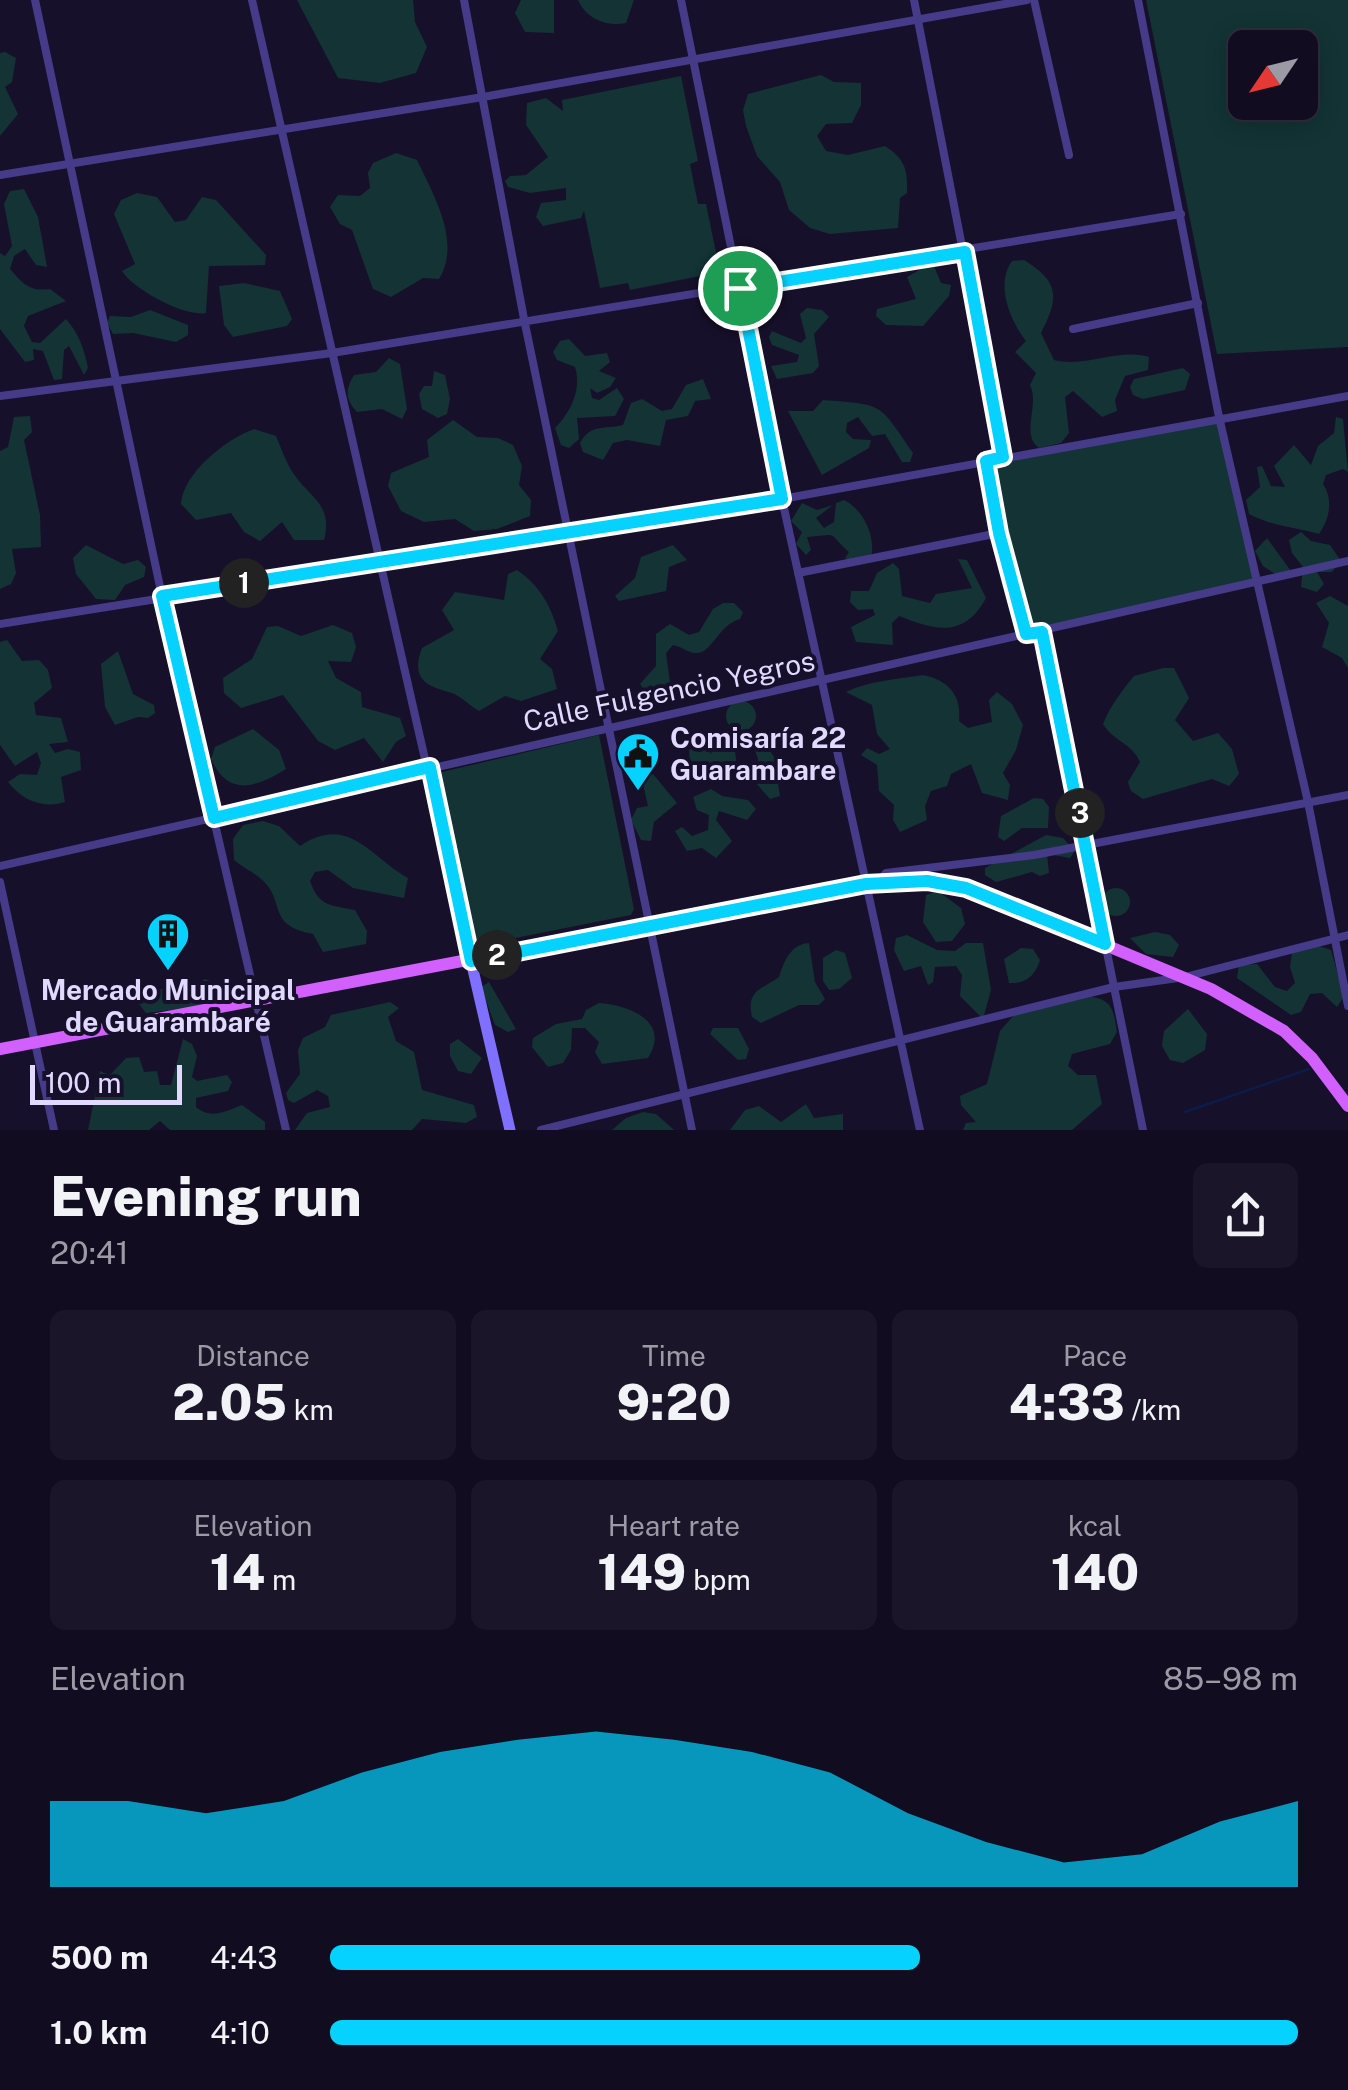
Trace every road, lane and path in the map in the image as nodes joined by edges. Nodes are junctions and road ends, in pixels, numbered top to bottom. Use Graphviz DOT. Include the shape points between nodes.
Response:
graph roads {
  1 [pos="35,0"];
  2 [pos="252,0"];
  3 [pos="464,0"];
  4 [pos="681,0"];
  5 [pos="914,0"];
  6 [pos="1030,0"];
  7 [pos="1138,0"];
  8 [pos="918,18"];
  9 [pos="692,57"];
  10 [pos="483,97"];
  11 [pos="280,130"];
  12 [pos="1069,155"];
  13 [pos="70,164"];
  14 [pos="0,174"];
  15 [pos="1182,214"];
  16 [pos="965,252"];
  17 [pos="740,288"];
  18 [pos="1198,303"];
  19 [pos="524,319"];
  20 [pos="1073,329"];
  21 [pos="332,353"];
  22 [pos="114,378"];
  23 [pos="0,396"];
  24 [pos="1348,396"];
  25 [pos="1219,418"];
  26 [pos="1003,457"];
  27 [pos="986,461"];
  28 [pos="782,499"];
  29 [pos="571,532"];
  30 [pos="999,533"];
  31 [pos="1348,560"];
  32 [pos="379,562"];
  33 [pos="798,573"];
  34 [pos="1254,583"];
  35 [pos="162,596"];
  36 [pos="0,624"];
  37 [pos="1042,632"];
  38 [pos="1026,634"];
  39 [pos="824,680"];
  40 [pos="612,727"];
  41 [pos="430,767"];
  42 [pos="1348,795"];
  43 [pos="1308,802"];
  44 [pos="214,818"];
  45 [pos="1086,844"];
  46 [pos="0,866"];
  47 [pos="0,882"];
  48 [pos="872,883"];
  49 [pos="648,926"];
  50 [pos="1348,934"];
  51 [pos="1334,938"];
  52 [pos="1105,944"];
  53 [pos="471,961"];
  54 [pos="1185,977"];
  55 [pos="1114,987"];
  56 [pos="257,999"];
  57 [pos="1348,1006"];
  58 [pos="901,1042"];
  59 [pos="33,1043"];
  60 [pos="0,1049"];
  61 [pos="684,1093"];
  62 [pos="1348,1106"];
  63 [pos="54,1130"];
  64 [pos="286,1130"];
  65 [pos="510,1130"];
  66 [pos="541,1130"];
  67 [pos="692,1130"];
  68 [pos="920,1130"];
  69 [pos="1143,1130"];
  1 -- 13 [label="street"];
  2 -- 11 [label="street"];
  3 -- 10 [label="street"];
  4 -- 9 [label="street"];
  5 -- 8 [label="street"];
  6 -- 8 [label="street"];
  6 -- 12 [label="street"];
  7 -- 15 [label="street"];
  8 -- 9 [label="street"];
  8 -- 16 [label="street"];
  9 -- 10 [label="street"];
  9 -- 17 [label="street"];
  10 -- 11 [label="street"];
  10 -- 19 [label="street"];
  11 -- 13 [label="street"];
  11 -- 21 [label="street"];
  13 -- 14 [label="street"];
  13 -- 22 [label="street"];
  15 -- 16 [label="street"];
  15 -- 18 [label="street"];
  16 -- 17 [label="street"];
  16 -- 26 [label="street"];
  17 -- 19 [label="street"];
  17 -- 28 [label="street"];
  18 -- 20 [label="street"];
  18 -- 25 [label="street"];
  19 -- 21 [label="street"];
  19 -- 29 [label="street"];
  21 -- 22 [label="street"];
  21 -- 32 [label="street"];
  22 -- 23 [label="street"];
  22 -- 35 [label="street"];
  24 -- 25 [label="street"];
  25 -- 26 [label="street"];
  25 -- 34 [label="street"];
  26 -- 27 [label="street"];
  27 -- 28 [label="street"];
  27 -- 30 [label="street"];
  28 -- 29 [label="street"];
  28 -- 33 [label="street"];
  29 -- 32 [label="street"];
  29 -- 40 [label="street"];
  30 -- 33 [label="street"];
  30 -- 38 [label="street"];
  31 -- 34 [label="street, Calle Fulgencio Yegros"];
  32 -- 35 [label="street"];
  32 -- 41 [label="street"];
  33 -- 39 [label="street"];
  34 -- 37 [label="street, Calle Fulgencio Yegros"];
  34 -- 43 [label="street"];
  35 -- 36 [label="street"];
  35 -- 44 [label="street"];
  37 -- 38 [label="street, Calle Fulgencio Yegros"];
  37 -- 45 [label="street"];
  38 -- 39 [label="street, Calle Fulgencio Yegros"];
  39 -- 40 [label="street, Calle Fulgencio Yegros"];
  39 -- 48 [label="street"];
  40 -- 41 [label="street, Calle Fulgencio Yegros"];
  40 -- 49 [label="street"];
  41 -- 44 [label="street, Calle Fulgencio Yegros"];
  41 -- 53 [label="street"];
  42 -- 43 [label="street"];
  43 -- 45 [label="street"];
  43 -- 51 [label="street"];
  44 -- 46 [label="street, Calle Fulgencio Yegros"];
  44 -- 56 [label="street"];
  45 -- 48 [label="street" via="886,873"];
  45 -- 52 [label="street"];
  47 -- 59 [label="street"];
  48 -- 49 [label="main road"];
  48 -- 52 [label="main road" via="966,888"];
  48 -- 58 [label="street"];
  49 -- 53 [label="main road"];
  49 -- 61 [label="street"];
  50 -- 51 [label="street"];
  51 -- 54 [label="street"];
  51 -- 57 [label="street"];
  52 -- 54 [label="main road"];
  52 -- 55 [label="street"];
  53 -- 56 [label="main road"];
  53 -- 65 [label="main road"];
  54 -- 55 [label="street"];
  54 -- 62 [label="main road" via="1284,1032"];
  55 -- 58 [label="street"];
  55 -- 69 [label="street"];
  56 -- 59 [label="main road"];
  56 -- 64 [label="street"];
  58 -- 61 [label="street"];
  58 -- 68 [label="street"];
  59 -- 60 [label="main road"];
  59 -- 63 [label="street"];
  61 -- 66 [label="street"];
  61 -- 67 [label="street"];
}
